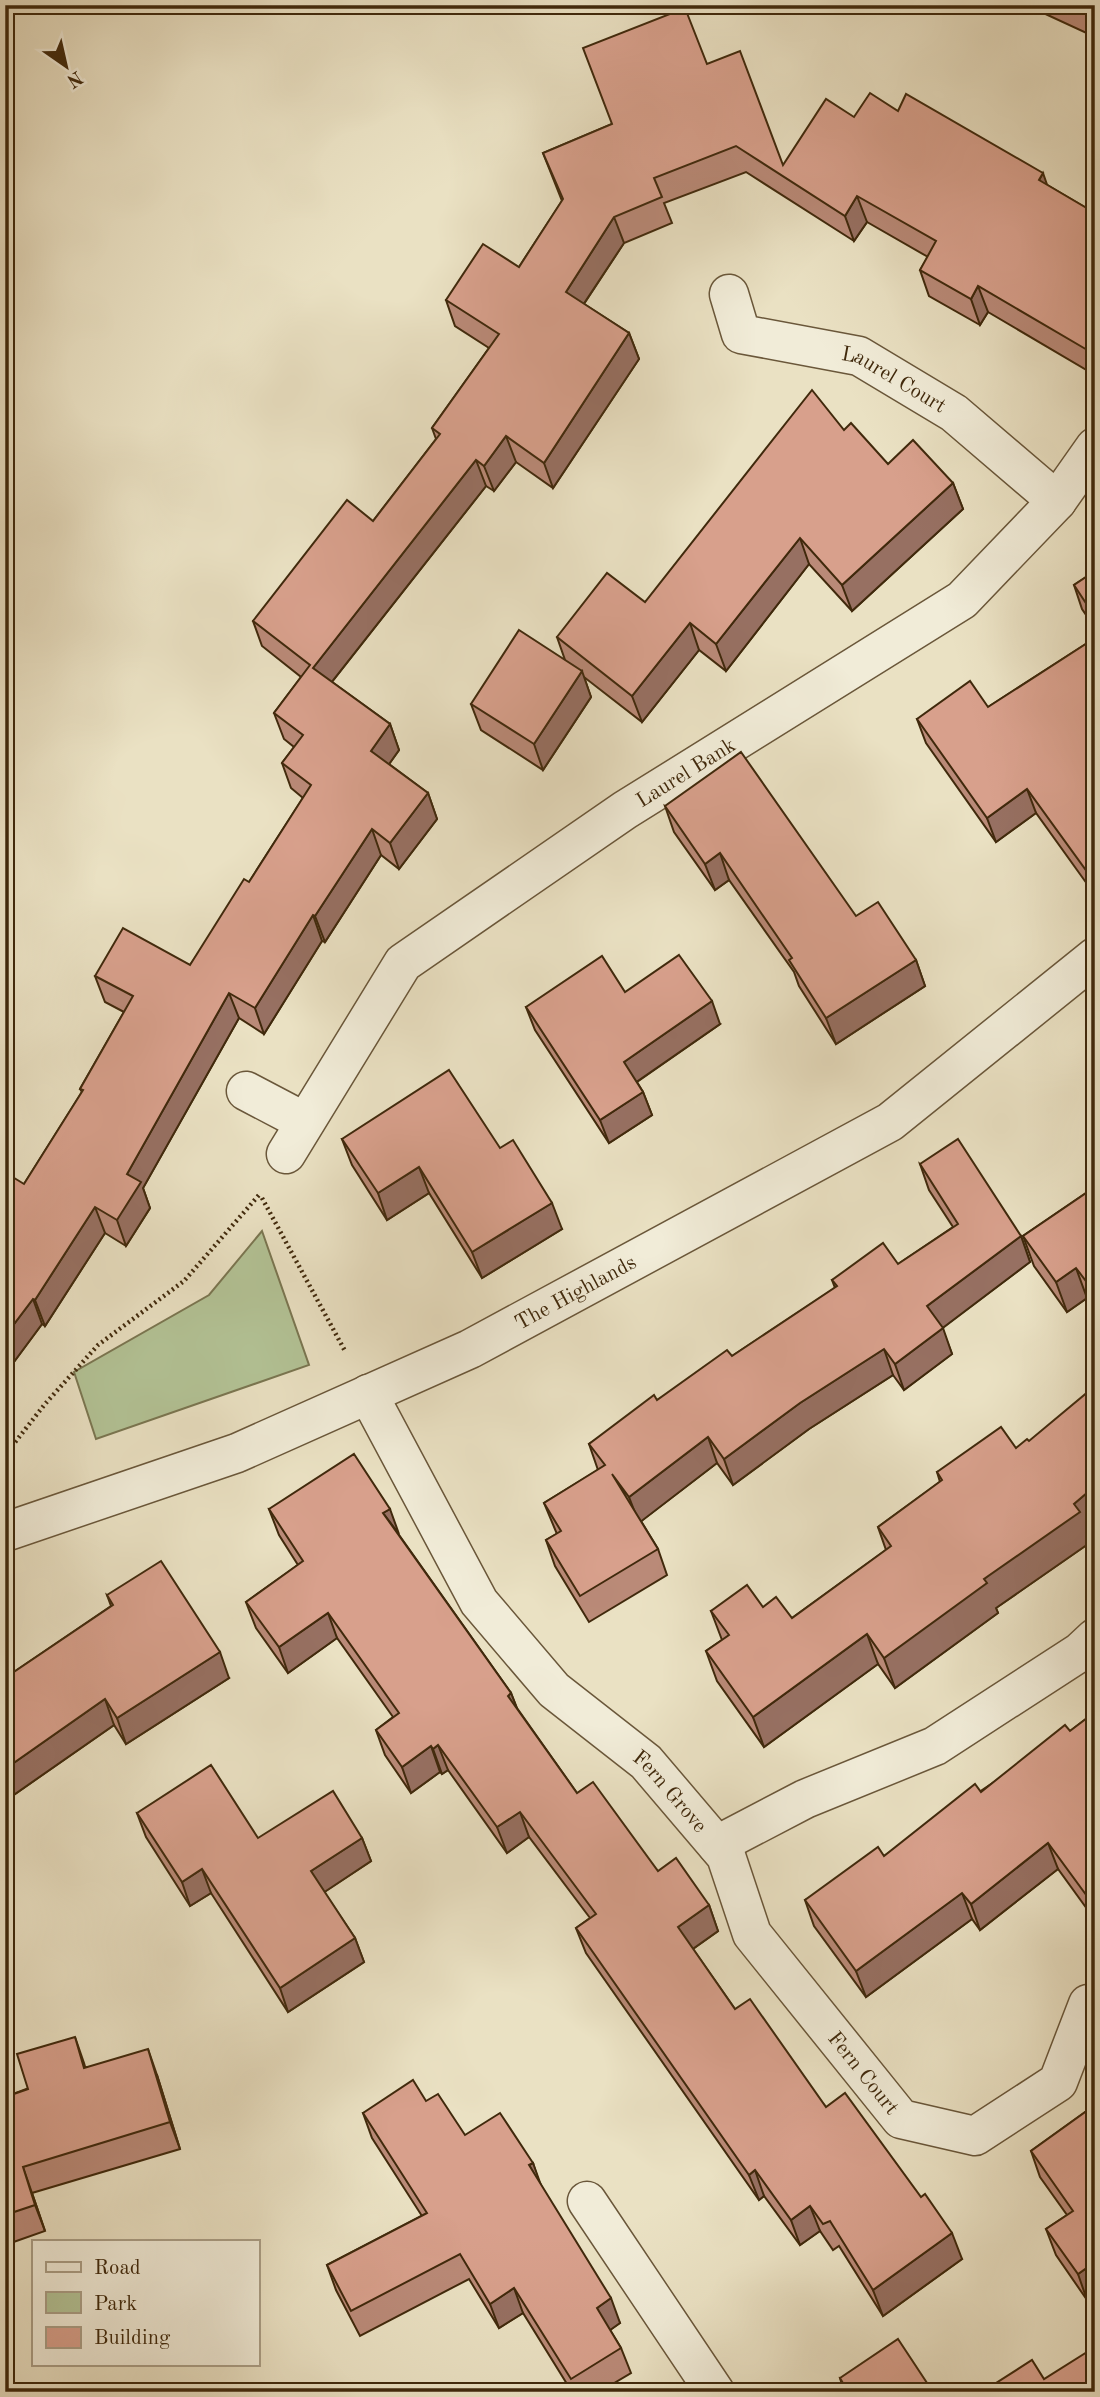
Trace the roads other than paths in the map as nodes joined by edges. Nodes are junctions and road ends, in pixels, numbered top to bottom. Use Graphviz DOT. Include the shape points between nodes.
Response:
graph roads {
  1 [pos="729,293"];
  2 [pos="1095,447"];
  3 [pos="1057,501"];
  4 [pos="1095,957"];
  5 [pos="246,1091"];
  6 [pos="368,1394"];
  7 [pos="5,1532"];
  8 [pos="1095,1638"];
  9 [pos="717,1845"];
  10 [pos="1088,2004"];
  11 [pos="587,2202"];
  12 [pos="715,2392"];
  1 -- 3 [label="street, Laurel Court" via="741,334 859,356 954,413"];
  2 -- 3 [label="street, Laurel Bank"];
  3 -- 5 [label="street, Laurel Bank" via="962,600 625,810 403,963 296,1138"];
  4 -- 6 [label="street, The Highlands" via="890,1122 470,1349"];
  6 -- 7 [label="street, The Highlands" via="237,1452"];
  6 -- 9 [label="street, Fern Grove" via="479,1602 555,1690 646,1762"];
  8 -- 9 [label="street, Fern Grove" via="935,1746 804,1798"];
  9 -- 10 [label="street, Fern Court" via="726,1856 752,1934 901,2119 975,2136 1058,2082"];
  11 -- 12 [label="street"];
}
